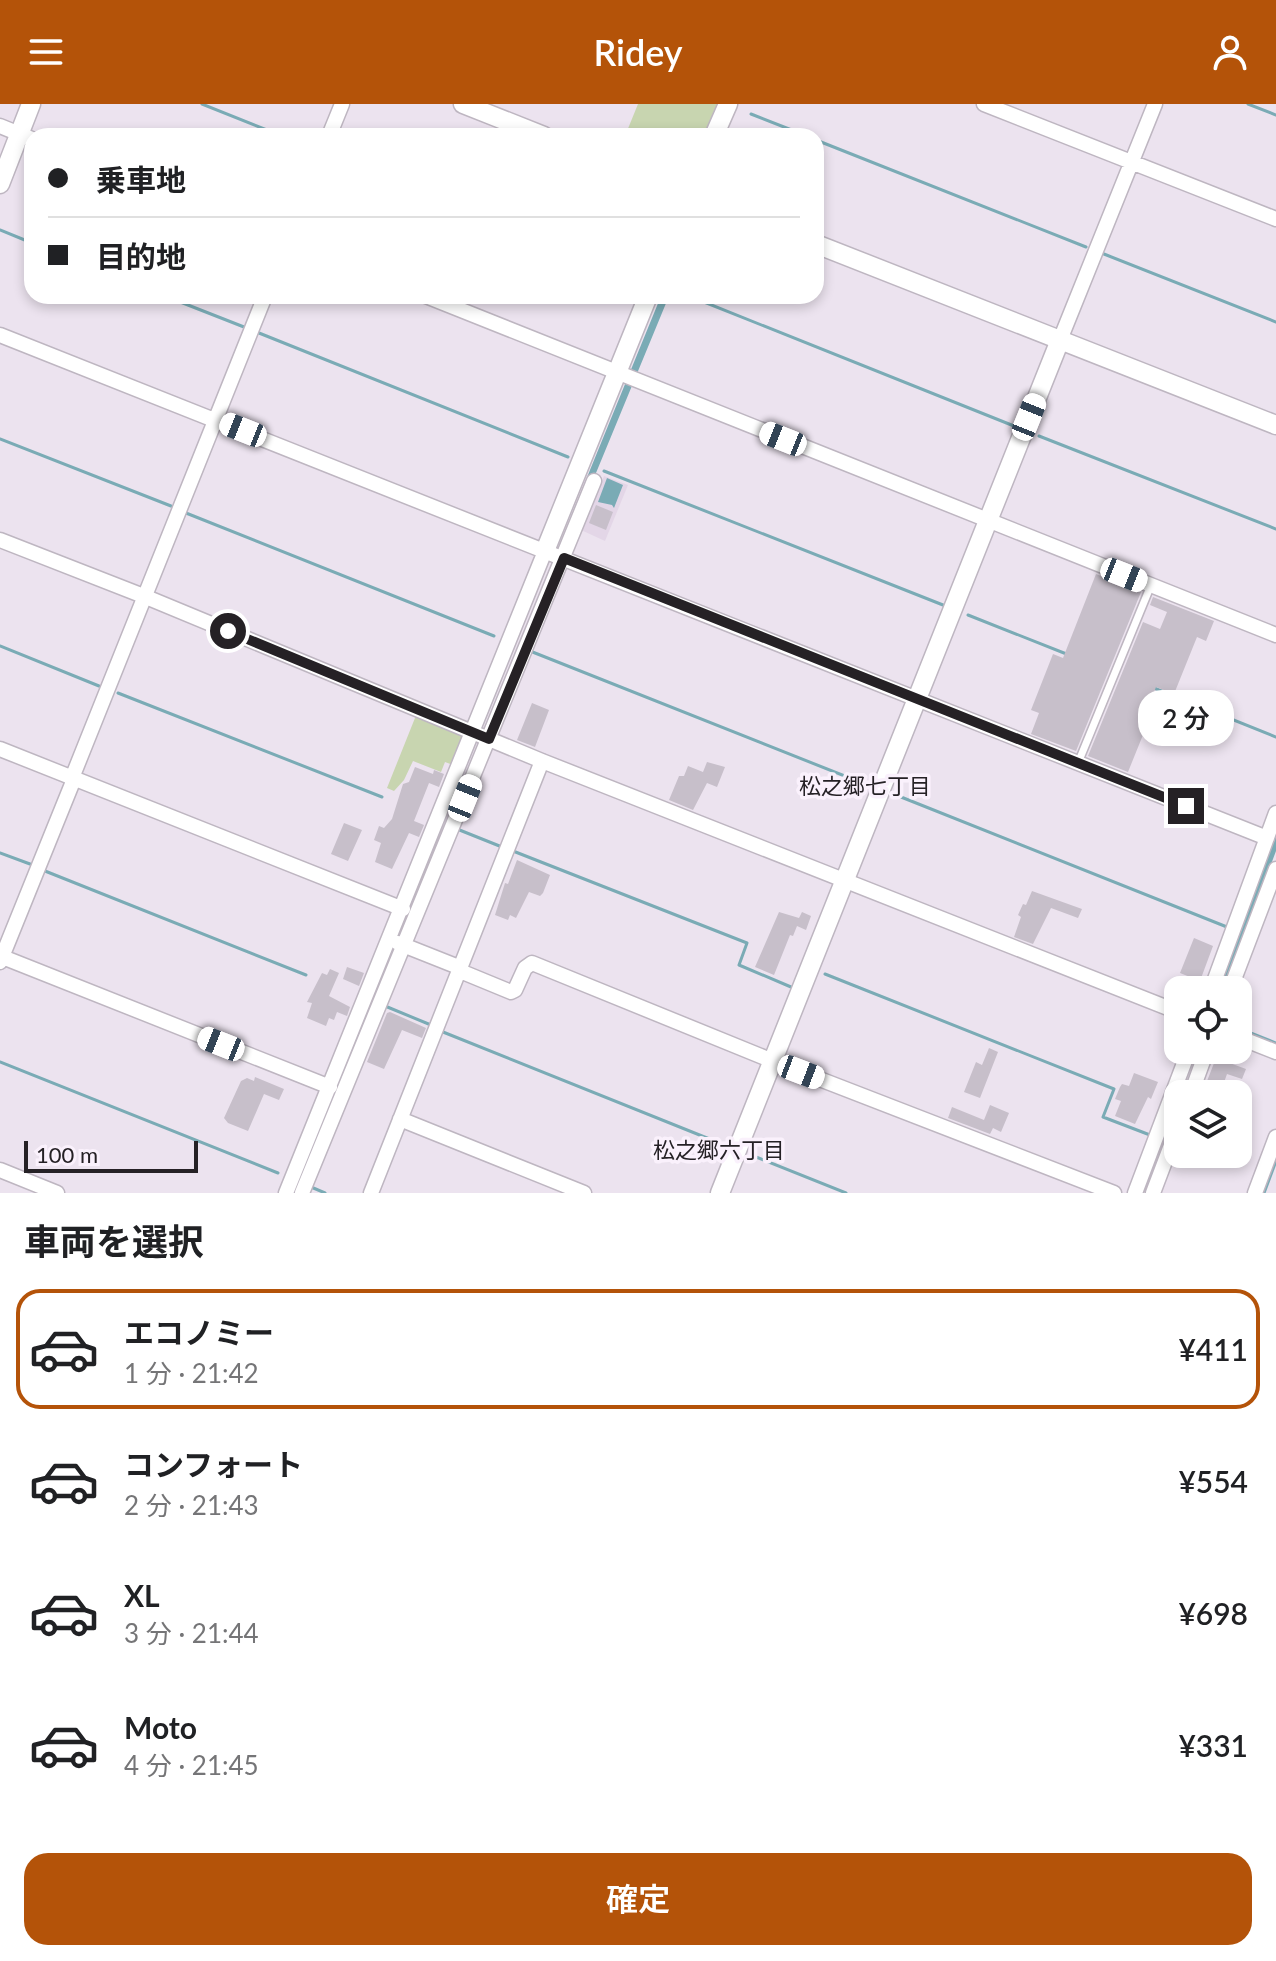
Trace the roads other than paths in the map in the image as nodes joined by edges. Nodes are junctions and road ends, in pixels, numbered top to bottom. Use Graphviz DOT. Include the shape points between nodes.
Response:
graph roads {
  1 [pos="31,104"];
  2 [pos="342,104"];
  3 [pos="463,104"];
  4 [pos="728,104"];
  5 [pos="984,104"];
  6 [pos="1155,104"];
  7 [pos="0,126"];
  8 [pos="27,128"];
  9 [pos="332,128"];
  10 [pos="524,128"];
  11 [pos="718,128"];
  12 [pos="24,136"];
  13 [pos="24,141"];
  14 [pos="1132,163"];
  15 [pos="0,184"];
  16 [pos="1276,219"];
  17 [pos="824,247"];
  18 [pos="262,304"];
  19 [pos="446,304"];
  20 [pos="646,304"];
  21 [pos="0,335"];
  22 [pos="1060,340"];
  23 [pos="626,376"];
  24 [pos="216,420"];
  25 [pos="1276,425"];
  26 [pos="594,481"];
  27 [pos="989,521"];
  28 [pos="0,540"];
  29 [pos="554,554"];
  30 [pos="1151,585"];
  31 [pos="146,597"];
  32 [pos="1276,635"];
  33 [pos="918,700"];
  34 [pos="474,733"];
  35 [pos="489,739"];
  36 [pos="0,749"];
  37 [pos="542,761"];
  38 [pos="1078,763"];
  39 [pos="73,778"];
  40 [pos="1276,813"];
  41 [pos="1267,838"];
  42 [pos="1276,869"];
  43 [pos="845,881"];
  44 [pos="403,909"];
  45 [pos="397,942"];
  46 [pos="1,958"];
  47 [pos="460,970"];
  48 [pos="1216,976"];
  49 [pos="1235,976"];
  50 [pos="1164,1006"];
  51 [pos="1252,1043"];
  52 [pos="1276,1052"];
  53 [pos="773,1061"];
  54 [pos="1184,1064"];
  55 [pos="330,1087"];
  56 [pos="400,1119"];
  57 [pos="1276,1137"];
  58 [pos="1164,1164"];
  59 [pos="1,1173"];
  60 [pos="57,1193"];
  61 [pos="286,1193"];
  62 [pos="302,1193"];
  63 [pos="371,1193"];
  64 [pos="584,1193"];
  65 [pos="720,1193"];
  66 [pos="1114,1193"];
  67 [pos="1135,1193"];
  68 [pos="1153,1193"];
  69 [pos="1255,1193"];
  1 -- 8 [label="street"];
  2 -- 9 [label="street"];
  3 -- 10 [label="street"];
  4 -- 11 [label="street"];
  5 -- 14 [label="street"];
  6 -- 14 [label="street"];
  7 -- 12 [label="street"];
  13 -- 15 [label="street"];
  14 -- 16 [label="street"];
  14 -- 22 [label="street"];
  17 -- 22 [label="street"];
  18 -- 24 [label="street"];
  19 -- 23 [label="street"];
  20 -- 23 [label="street"];
  21 -- 24 [label="street"];
  22 -- 25 [label="street"];
  22 -- 27 [label="street"];
  23 -- 27 [label="street"];
  23 -- 29 [label="street"];
  24 -- 29 [label="street"];
  24 -- 31 [label="street"];
  26 -- 29 [label="street"];
  27 -- 30 [label="street"];
  27 -- 33 [label="street"];
  28 -- 31 [label="street"];
  29 -- 33 [label="street"];
  29 -- 34 [label="street"];
  29 -- 35 [label="street"];
  30 -- 32 [label="street"];
  30 -- 38 [label="lane"];
  31 -- 34 [label="street"];
  31 -- 39 [label="street"];
  33 -- 38 [label="street"];
  33 -- 43 [label="street"];
  34 -- 35 [label="street"];
  34 -- 44 [label="street"];
  35 -- 37 [label="street"];
  35 -- 45 [label="street"];
  36 -- 39 [label="street"];
  37 -- 43 [label="street"];
  37 -- 47 [label="street"];
  38 -- 41 [label="street"];
  39 -- 44 [label="street"];
  39 -- 46 [label="street"];
  40 -- 41 [label="street"];
  41 -- 48 [label="street"];
  42 -- 49 [label="street"];
  43 -- 50 [label="street"];
  43 -- 53 [label="street"];
  44 -- 45 [label="street"];
  45 -- 47 [label="street"];
  45 -- 55 [label="street"];
  45 -- 62 [label="street"];
  46 -- 55 [label="street"];
  47 -- 53 [label="street" via="511,992 532,963"];
  47 -- 56 [label="street"];
  51 -- 52 [label="street"];
  53 -- 65 [label="street"];
  53 -- 66 [label="street"];
  54 -- 67 [label="street"];
  55 -- 61 [label="street"];
  56 -- 63 [label="street"];
  56 -- 64 [label="street"];
  57 -- 69 [label="street"];
  58 -- 68 [label="street"];
  59 -- 60 [label="street"];
}
